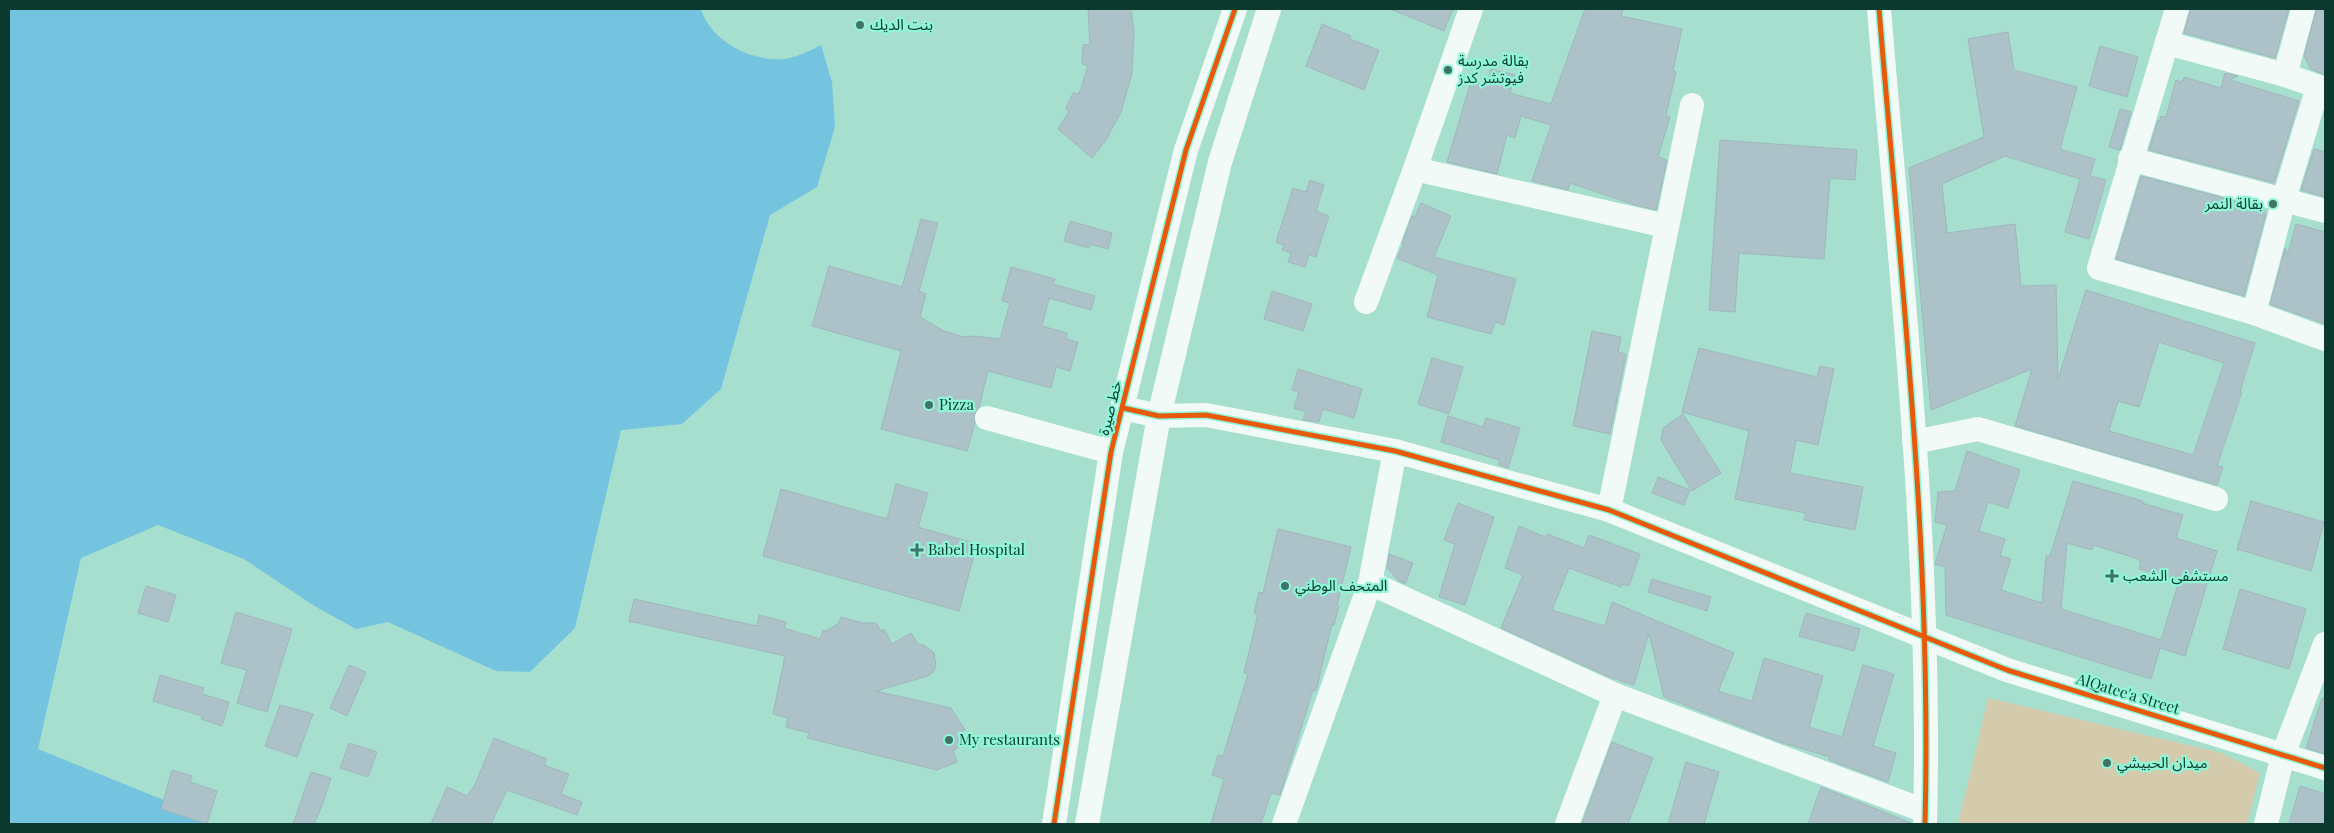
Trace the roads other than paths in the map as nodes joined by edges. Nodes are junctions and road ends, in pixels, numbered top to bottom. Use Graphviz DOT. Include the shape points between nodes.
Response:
graph roads {
  1 [pos="1235,9"];
  2 [pos="1270,9"];
  3 [pos="1471,9"];
  4 [pos="1879,9"];
  5 [pos="2177,9"];
  6 [pos="2303,9"];
  7 [pos="2167,43"];
  8 [pos="2285,75"];
  9 [pos="2322,88"];
  10 [pos="1692,105"];
  11 [pos="2130,159"];
  12 [pos="1415,170"];
  13 [pos="2284,199"];
  14 [pos="2325,211"];
  15 [pos="1666,226"];
  16 [pos="1366,302"];
  17 [pos="2254,313"];
  18 [pos="2325,339"];
  19 [pos="1123,408"];
  20 [pos="1159,416"];
  21 [pos="987,418"];
  22 [pos="1914,442"];
  23 [pos="1395,451"];
  24 [pos="1112,452"];
  25 [pos="2216,499"];
  26 [pos="1609,510"];
  27 [pos="1370,583"];
  28 [pos="1924,638"];
  29 [pos="2325,644"];
  30 [pos="1615,694"];
  31 [pos="2283,755"];
  32 [pos="2325,768"];
  33 [pos="1925,818"];
  34 [pos="1054,824"];
  35 [pos="1087,824"];
  36 [pos="1284,824"];
  37 [pos="1567,824"];
  38 [pos="2266,824"];
  1 -- 19 [label="street, خط صيرة" via="1186,150"];
  2 -- 20 [label="street" via="1220,162"];
  3 -- 12 [label="street"];
  4 -- 22 [label="street"];
  5 -- 7 [label="street"];
  6 -- 8 [label="street"];
  7 -- 8 [label="street"];
  7 -- 11 [label="street"];
  8 -- 9 [label="street"];
  9 -- 13 [label="street"];
  10 -- 15 [label="street"];
  11 -- 13 [label="street"];
  11 -- 17 [label="street" via="2098,268"];
  12 -- 15 [label="street"];
  12 -- 16 [label="street"];
  13 -- 14 [label="street"];
  13 -- 17 [label="street"];
  15 -- 26 [label="street"];
  17 -- 18 [label="street"];
  19 -- 20 [label="street, AlQatee'a Street"];
  19 -- 24 [label="street, خط صيرة"];
  20 -- 23 [label="street, AlQatee'a Street" via="1206,415"];
  20 -- 35 [label="street"];
  21 -- 24 [label="street"];
  22 -- 25 [label="street" via="1978,429"];
  22 -- 28 [label="street"];
  23 -- 26 [label="street, AlQatee'a Street"];
  23 -- 27 [label="street"];
  24 -- 34 [label="street, خط صيرة"];
  26 -- 28 [label="street, AlQatee'a Street"];
  27 -- 30 [label="street"];
  27 -- 36 [label="street"];
  28 -- 31 [label="street, AlQatee'a Street" via="2008,670"];
  28 -- 33 [label="street"];
  29 -- 31 [label="street"];
  30 -- 33 [label="street"];
  30 -- 37 [label="street"];
  31 -- 32 [label="street, AlQatee'a Street"];
  31 -- 38 [label="street"];
}
